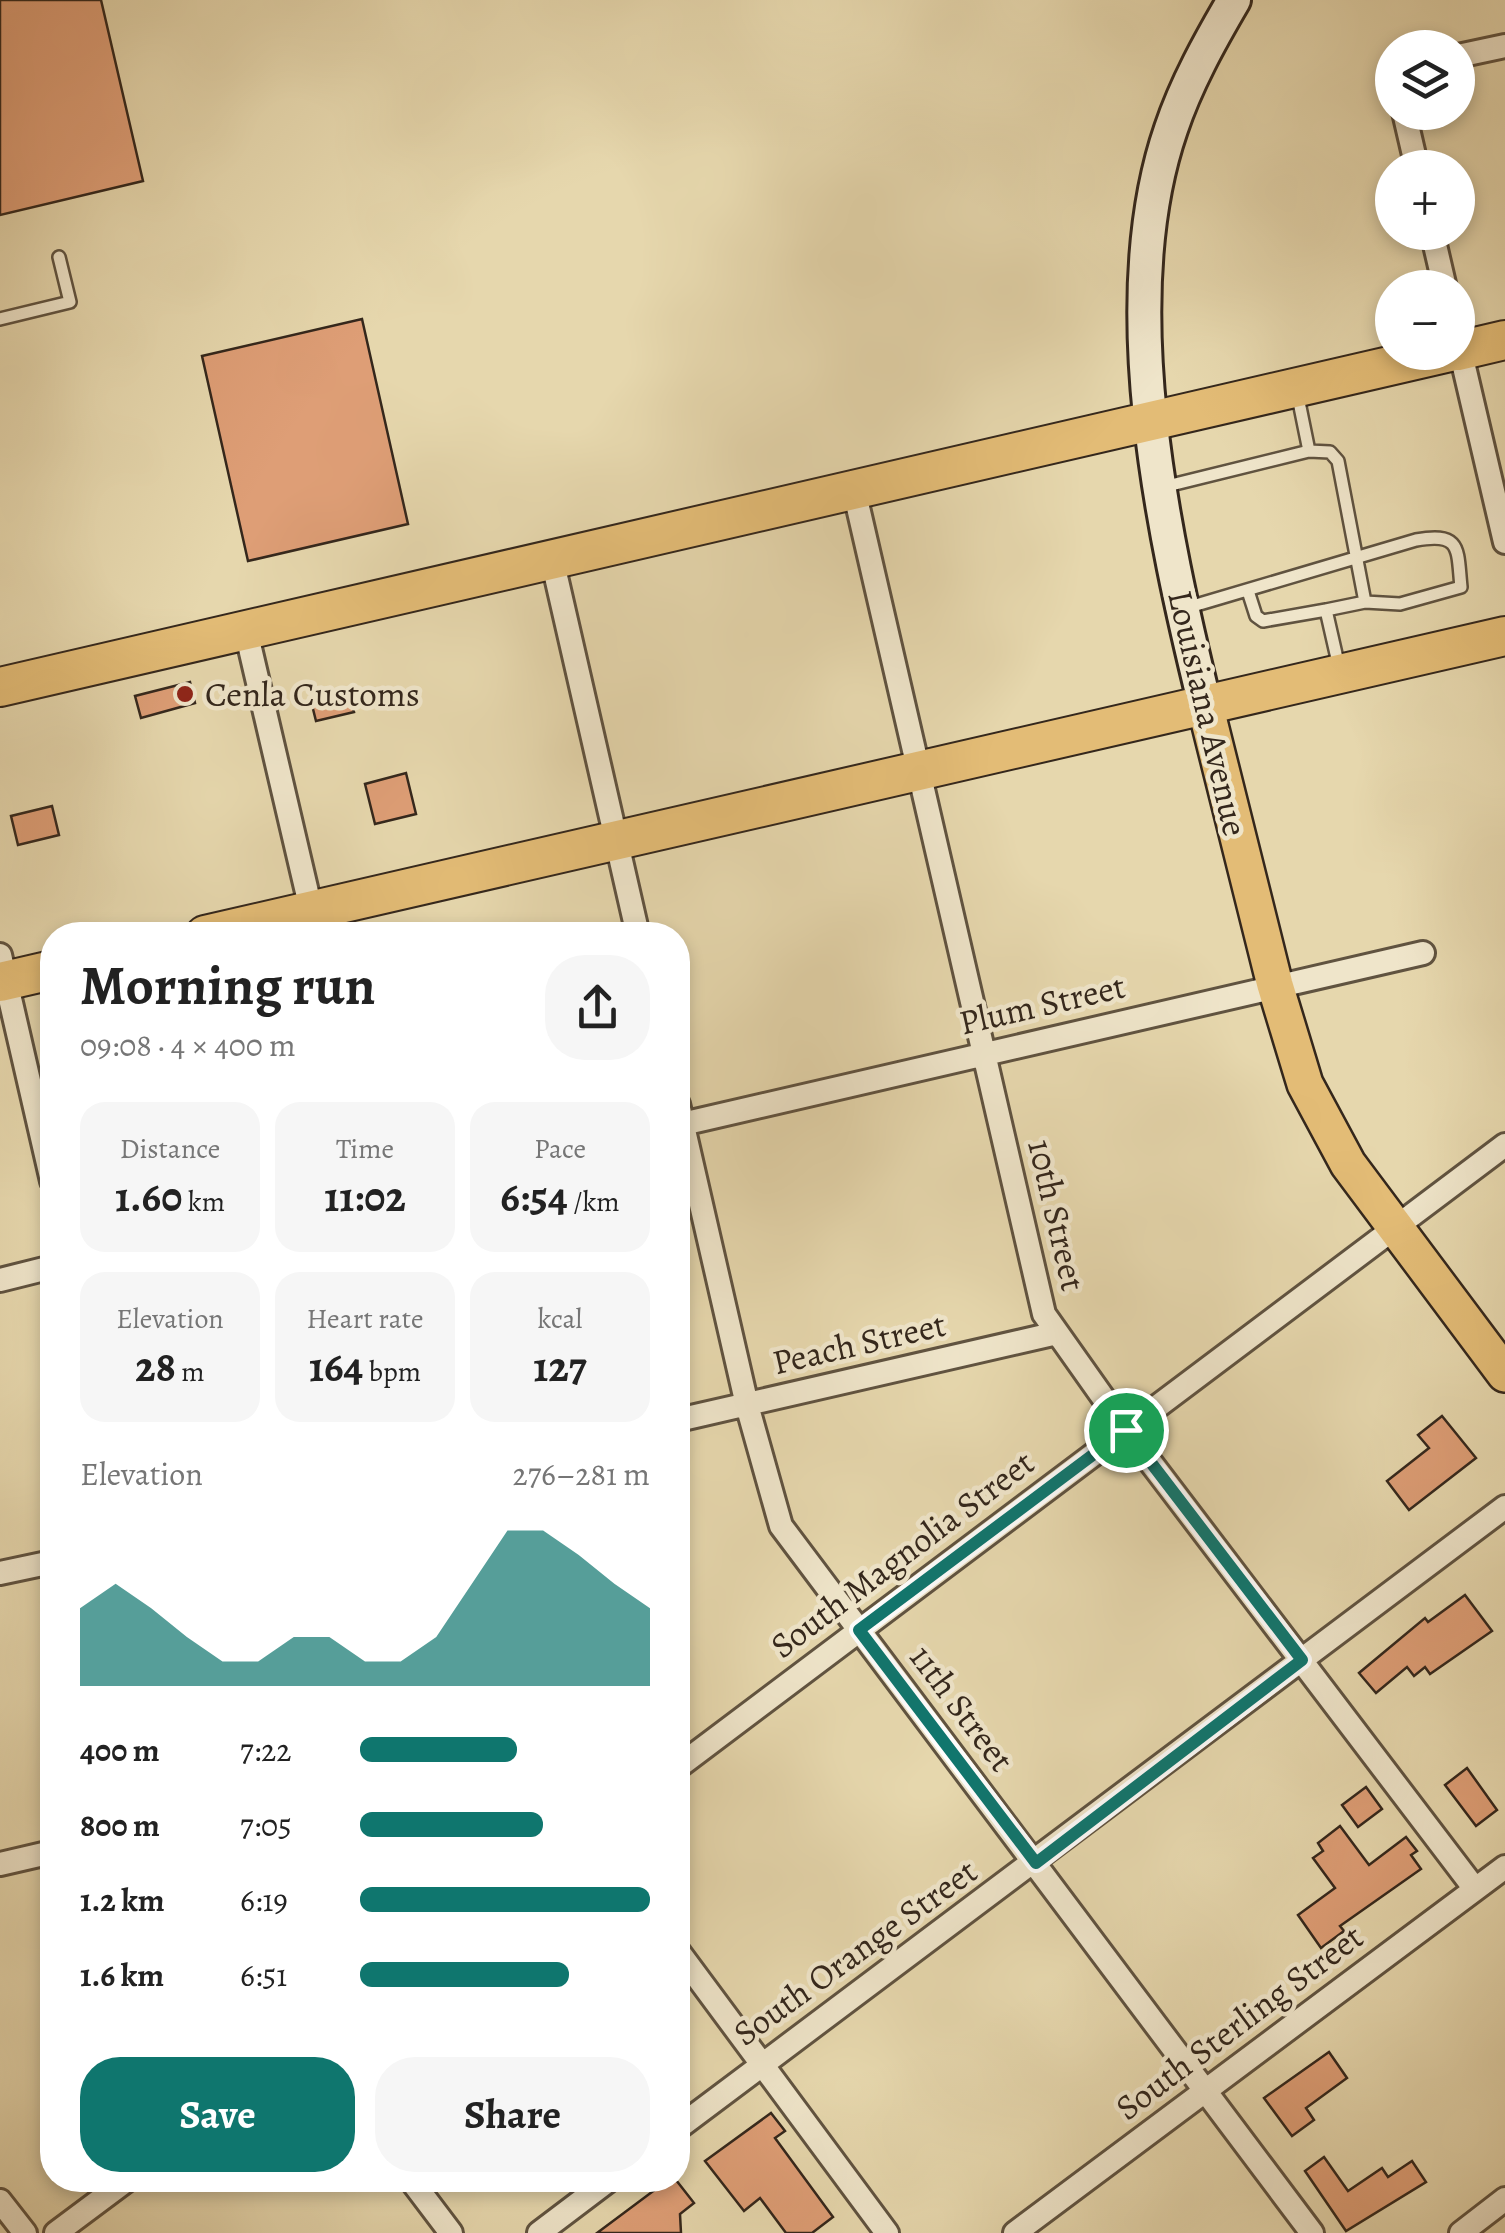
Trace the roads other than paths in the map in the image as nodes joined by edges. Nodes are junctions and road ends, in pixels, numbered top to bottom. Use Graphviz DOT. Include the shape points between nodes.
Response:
graph roads {
  1 [pos="1234,0"];
  2 [pos="1505,46"];
  3 [pos="1475,52"];
  4 [pos="60,257"];
  5 [pos="0,319"];
  6 [pos="1505,340"];
  7 [pos="1475,346"];
  8 [pos="1375,369"];
  9 [pos="1461,370"];
  10 [pos="1296,388"];
  11 [pos="1152,422"];
  12 [pos="1309,450"];
  13 [pos="1158,488"];
  14 [pos="854,490"];
  15 [pos="1505,542"];
  16 [pos="552,559"];
  17 [pos="1356,561"];
  18 [pos="1248,591"];
  19 [pos="1365,602"];
  20 [pos="1182,609"];
  21 [pos="1326,610"];
  22 [pos="246,630"];
  23 [pos="1505,636"];
  24 [pos="1341,674"];
  25 [pos="0,687"];
  26 [pos="1206,705"];
  27 [pos="918,771"];
  28 [pos="616,840"];
  29 [pos="314,922"];
  30 [pos="318,922"];
  31 [pos="635,922"];
  32 [pos="1423,953"];
  33 [pos="40,970"];
  34 [pos="2,972"];
  35 [pos="1275,984"];
  36 [pos="984,1054"];
  37 [pos="690,1115"];
  38 [pos="40,1131"];
  39 [pos="1505,1145"];
  40 [pos="690,1164"];
  41 [pos="1396,1227"];
  42 [pos="40,1271"];
  43 [pos="0,1280"];
  44 [pos="1056,1333"];
  45 [pos="1505,1374"];
  46 [pos="747,1405"];
  47 [pos="690,1417"];
  48 [pos="1126,1430"];
  49 [pos="1505,1507"];
  50 [pos="40,1565"];
  51 [pos="0,1573"];
  52 [pos="859,1630"];
  53 [pos="1302,1660"];
  54 [pos="690,1758"];
  55 [pos="40,1855"];
  56 [pos="1036,1863"];
  57 [pos="0,1864"];
  58 [pos="1505,1866"];
  59 [pos="1475,1889"];
  60 [pos="690,1967"];
  61 [pos="762,2064"];
  62 [pos="1206,2091"];
  63 [pos="690,2119"];
  64 [pos="111,2192"];
  65 [pos="420,2192"];
  66 [pos="593,2192"];
  67 [pos="1505,2199"];
  68 [pos="0,2201"];
  69 [pos="25,2233"];
  70 [pos="56,2233"];
  71 [pos="450,2233"];
  72 [pos="539,2233"];
  73 [pos="887,2233"];
  74 [pos="1015,2233"];
  75 [pos="1312,2233"];
  76 [pos="1461,2233"];
  1 -- 11 [label="main road, Louisiana Avenue" via="1186,93 1154,193 1147,306"];
  2 -- 3 [label="street"];
  4 -- 5 [label="lane" via="70,302"];
  6 -- 7 [label="highway"];
  8 -- 10 [label="highway"];
  9 -- 15 [label="street"];
  10 -- 11 [label="highway"];
  10 -- 12 [label="lane"];
  11 -- 13 [label="main road, Louisiana Avenue"];
  11 -- 14 [label="highway"];
  12 -- 13 [label="lane"];
  12 -- 17 [label="lane" via="1330,452 1338,461"];
  13 -- 20 [label="main road, Louisiana Avenue"];
  14 -- 16 [label="highway"];
  14 -- 27 [label="street, 10th Street"];
  16 -- 22 [label="highway"];
  16 -- 28 [label="street"];
  17 -- 18 [label="lane"];
  17 -- 19 [label="lane"];
  17 -- 19 [label="lane" via="1438,536 1457,548 1461,588 1400,604"];
  18 -- 20 [label="lane"];
  18 -- 21 [label="lane" via="1263,621"];
  19 -- 21 [label="lane"];
  20 -- 26 [label="main road, Louisiana Avenue"];
  21 -- 24 [label="lane"];
  22 -- 25 [label="highway"];
  22 -- 29 [label="street"];
  23 -- 24 [label="highway"];
  24 -- 26 [label="highway"];
  26 -- 27 [label="highway"];
  26 -- 35 [label="main road, Louisiana Avenue"];
  27 -- 28 [label="highway"];
  27 -- 36 [label="street, 10th Street"];
  28 -- 30 [label="highway"];
  28 -- 31 [label="street"];
  32 -- 35 [label="street, Plum Street"];
  33 -- 34 [label="highway"];
  34 -- 38 [label="street"];
  35 -- 36 [label="street, Plum Street"];
  35 -- 41 [label="main road, Louisiana Avenue" via="1312,1098 1348,1164"];
  36 -- 37 [label="street, Plum Street"];
  36 -- 44 [label="street, 10th Street" via="1038,1292"];
  39 -- 41 [label="street, South Magnolia Street"];
  40 -- 46 [label="street, 11th Street"];
  41 -- 45 [label="main road, Louisiana Avenue"];
  41 -- 48 [label="street, South Magnolia Street"];
  42 -- 43 [label="street"];
  44 -- 46 [label="street, Peach Street"];
  44 -- 48 [label="street, 10th Street"];
  46 -- 47 [label="street, Peach Street"];
  46 -- 52 [label="street, 11th Street" via="781,1526"];
  48 -- 52 [label="street, South Magnolia Street"];
  48 -- 53 [label="street, 10th Street"];
  49 -- 53 [label="street, South Orange Street"];
  50 -- 51 [label="street"];
  52 -- 54 [label="street, South Magnolia Street"];
  52 -- 56 [label="street, 11th Street"];
  53 -- 56 [label="street, South Orange Street"];
  53 -- 59 [label="street, 10th Street"];
  55 -- 57 [label="street"];
  56 -- 61 [label="street, South Orange Street"];
  56 -- 62 [label="street, 11th Street"];
  58 -- 59 [label="street, South Sterling Street"];
  59 -- 62 [label="street, South Sterling Street"];
  60 -- 61 [label="street"];
  61 -- 63 [label="street, South Orange Street"];
  61 -- 73 [label="street"];
  62 -- 74 [label="street, South Sterling Street"];
  62 -- 75 [label="street, 11th Street"];
  64 -- 70 [label="street"];
  65 -- 71 [label="street"];
  66 -- 72 [label="street"];
  67 -- 76 [label="street"];
  68 -- 69 [label="street"];
}
